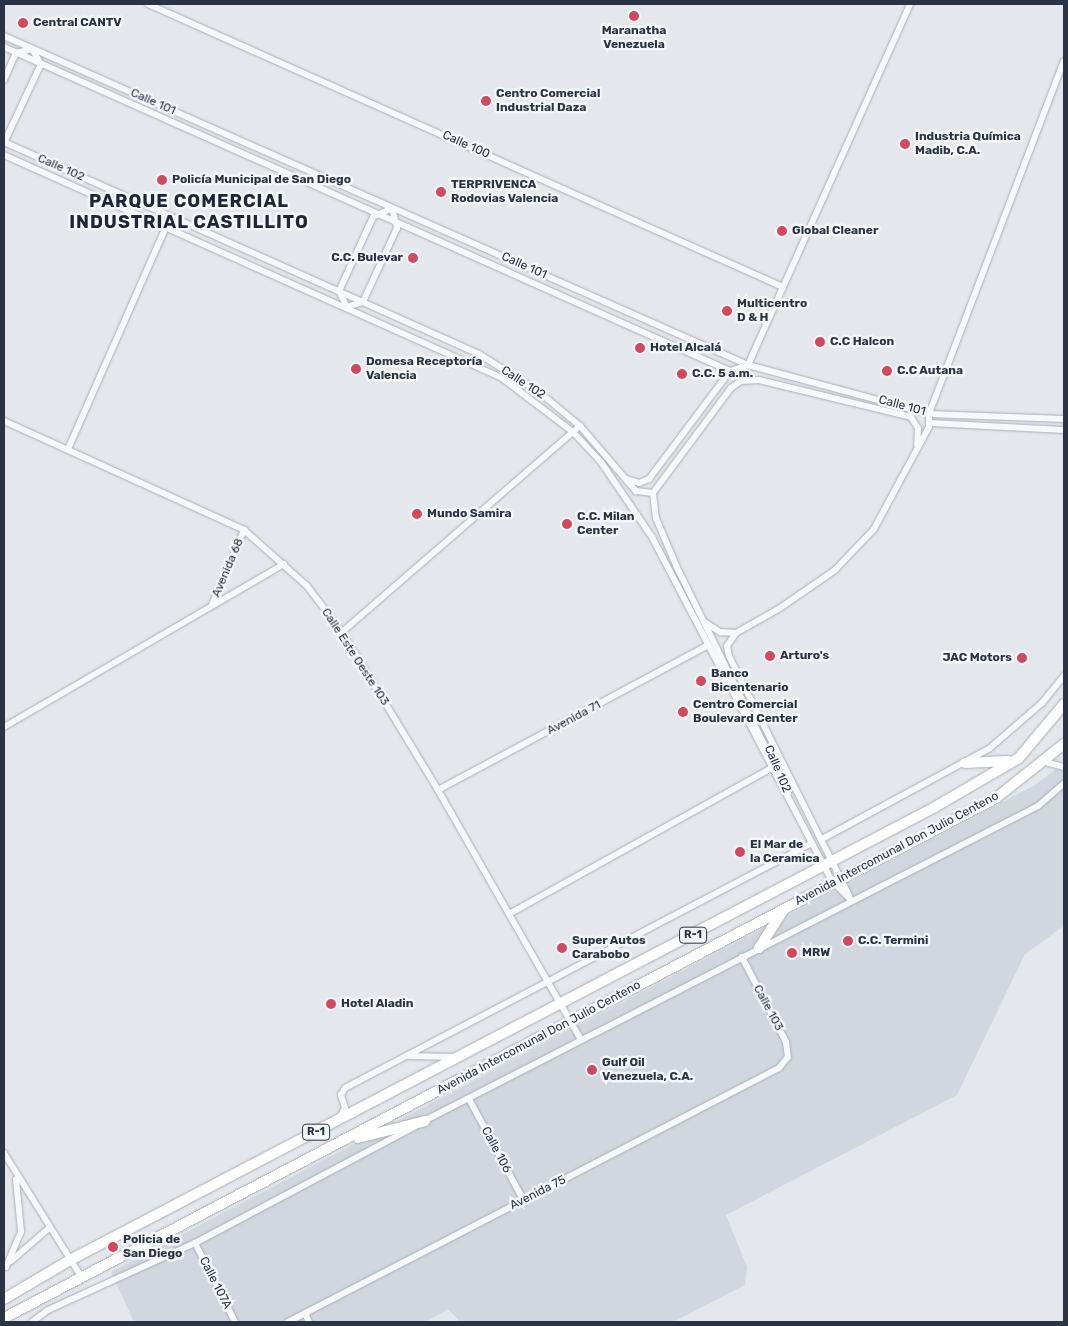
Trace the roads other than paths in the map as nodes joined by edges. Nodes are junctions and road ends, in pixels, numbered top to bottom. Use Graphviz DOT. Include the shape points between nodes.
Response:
graph roads {
  1 [pos="148,4"];
  2 [pos="910,4"];
  3 [pos="4,36"];
  4 [pos="4,47"];
  5 [pos="32,48"];
  6 [pos="16,53"];
  7 [pos="1064,61"];
  8 [pos="40,64"];
  9 [pos="4,80"];
  10 [pos="4,143"];
  11 [pos="4,155"];
  12 [pos="392,208"];
  13 [pos="377,213"];
  14 [pos="398,223"];
  15 [pos="166,228"];
  16 [pos="525,267"];
  17 [pos="521,277"];
  18 [pos="783,287"];
  19 [pos="339,291"];
  20 [pos="363,302"];
  21 [pos="347,307"];
  22 [pos="680,336"];
  23 [pos="675,346"];
  24 [pos="748,366"];
  25 [pos="730,371"];
  26 [pos="788,376"];
  27 [pos="786,386"];
  28 [pos="699,412"];
  29 [pos="929,414"];
  30 [pos="1064,419"];
  31 [pos="4,420"];
  32 [pos="930,423"];
  33 [pos="703,425"];
  34 [pos="580,426"];
  35 [pos="1064,430"];
  36 [pos="573,432"];
  37 [pos="68,449"];
  38 [pos="916,449"];
  39 [pos="627,479"];
  40 [pos="653,494"];
  41 [pos="244,530"];
  42 [pos="284,564"];
  43 [pos="212,605"];
  44 [pos="706,623"];
  45 [pos="342,632"];
  46 [pos="736,633"];
  47 [pos="708,644"];
  48 [pos="1064,676"];
  49 [pos="1064,704"];
  50 [pos="4,727"];
  51 [pos="1064,744"];
  52 [pos="1018,758"];
  53 [pos="1045,762"];
  54 [pos="965,763"];
  55 [pos="772,768"];
  56 [pos="1064,768"];
  57 [pos="1064,783"];
  58 [pos="438,790"];
  59 [pos="790,799"];
  60 [pos="822,839"];
  61 [pos="812,843"];
  62 [pos="829,863"];
  63 [pos="843,878"];
  64 [pos="832,881"];
  65 [pos="851,900"];
  66 [pos="784,909"];
  67 [pos="511,913"];
  68 [pos="759,948"];
  69 [pos="742,957"];
  70 [pos="549,982"];
  71 [pos="561,1005"];
  72 [pos="570,1020"];
  73 [pos="581,1040"];
  74 [pos="407,1056"];
  75 [pos="461,1057"];
  76 [pos="787,1061"];
  77 [pos="469,1099"];
  78 [pos="425,1121"];
  79 [pos="336,1122"];
  80 [pos="343,1142"];
  81 [pos="4,1153"];
  82 [pos="14,1170"];
  83 [pos="524,1201"];
  84 [pos="48,1229"];
  85 [pos="195,1243"];
  86 [pos="72,1259"];
  87 [pos="5,1268"];
  88 [pos="81,1276"];
  89 [pos="4,1299"];
  90 [pos="305,1313"];
  91 [pos="4,1318"];
  92 [pos="32,1322"];
  93 [pos="235,1322"];
  94 [pos="288,1322"];
  95 [pos="309,1322"];
  1 -- 18 [label="street, Calle 100"];
  2 -- 18 [label="street"];
  3 -- 5 [label="street, Calle 101"];
  4 -- 6 [label="street, Calle 101"];
  5 -- 6 [label="street"];
  5 -- 8 [label="street"];
  5 -- 12 [label="street, Calle 101"];
  6 -- 8 [label="street, Calle 101"];
  6 -- 9 [label="street"];
  7 -- 29 [label="street"];
  8 -- 10 [label="street"];
  8 -- 13 [label="street, Calle 101"];
  10 -- 19 [label="street, Calle 102"];
  11 -- 15 [label="street, Calle 102"];
  12 -- 13 [label="street"];
  12 -- 14 [label="street"];
  12 -- 16 [label="street, Calle 101"];
  13 -- 14 [label="street, Calle 101"];
  13 -- 19 [label="street"];
  14 -- 17 [label="street, Calle 101"];
  14 -- 20 [label="street"];
  15 -- 21 [label="street, Calle 102"];
  15 -- 37 [label="street"];
  16 -- 17 [label="street"];
  16 -- 22 [label="street, Calle 101"];
  17 -- 23 [label="street, Calle 101"];
  18 -- 24 [label="street"];
  19 -- 20 [label="street, Calle 102"];
  19 -- 21 [label="street"];
  20 -- 21 [label="street"];
  20 -- 34 [label="street, Calle 102" via="479,354 538,391"];
  21 -- 36 [label="street, Calle 102" via="502,378"];
  22 -- 23 [label="street"];
  22 -- 24 [label="street, Calle 101"];
  23 -- 25 [label="street, Calle 101"];
  24 -- 25 [label="street"];
  24 -- 26 [label="street, Calle 101"];
  25 -- 28 [label="street"];
  26 -- 27 [label="street"];
  26 -- 29 [label="street, Calle 101"];
  27 -- 33 [label="street" via="741,381 731,388"];
  27 -- 38 [label="street" via="911,417 918,428"];
  28 -- 33 [label="street"];
  28 -- 39 [label="street" via="649,479 639,483"];
  29 -- 30 [label="street, Calle 101"];
  29 -- 32 [label="street"];
  31 -- 37 [label="street, Calle Este Oeste 103"];
  32 -- 35 [label="street, Calle 101"];
  32 -- 38 [label="street"];
  33 -- 40 [label="street"];
  34 -- 36 [label="street"];
  34 -- 39 [label="street, Calle 102"];
  36 -- 45 [label="street"];
  36 -- 47 [label="street, Calle 102" via="601,462 652,536"];
  37 -- 41 [label="street, Calle Este Oeste 103"];
  38 -- 46 [label="street" via="886,510 854,552 814,586"];
  39 -- 40 [label="street, Calle 102" via="636,491"];
  40 -- 44 [label="street, Calle 102" via="656,518"];
  41 -- 42 [label="street, Calle Este Oeste 103"];
  41 -- 43 [label="street, Avenida 68"];
  42 -- 43 [label="street"];
  42 -- 45 [label="street, Calle Este Oeste 103"];
  43 -- 50 [label="street"];
  44 -- 46 [label="street" via="720,632"];
  44 -- 59 [label="street, Calle 102"];
  45 -- 58 [label="street, Calle Este Oeste 103"];
  46 -- 60 [label="street, Calle 102" via="727,646 729,656"];
  47 -- 55 [label="street, Calle 102"];
  47 -- 58 [label="street, Avenida 71"];
  48 -- 54 [label="street" via="1014,730"];
  49 -- 52 [label="main road, Avenida Intercomunal Don Julio Centeno / R-1"];
  51 -- 53 [label="main road, Avenida Intercomunal Don Julio Centeno / R-1"];
  52 -- 54 [label="main road"];
  52 -- 62 [label="main road, Avenida Intercomunal Don Julio Centeno / R-1"];
  53 -- 56 [label="street"];
  53 -- 63 [label="main road, Avenida Intercomunal Don Julio Centeno / R-1" via="996,798"];
  54 -- 60 [label="street"];
  55 -- 59 [label="street, Calle 102"];
  55 -- 67 [label="street"];
  57 -- 65 [label="street, Avenida Intercomunal Don Julio Centeno" via="1043,803"];
  58 -- 67 [label="street, Calle Este Oeste 103"];
  59 -- 61 [label="street, Calle 102"];
  60 -- 62 [label="street, Calle 102"];
  61 -- 62 [label="street, Calle 102"];
  61 -- 70 [label="street"];
  62 -- 63 [label="street, Calle 102"];
  62 -- 64 [label="street, Calle 102"];
  62 -- 71 [label="main road, Avenida Intercomunal Don Julio Centeno / R-1"];
  63 -- 64 [label="main road, Avenida Intercomunal Don Julio Centeno / R-1"];
  63 -- 65 [label="street, Calle 102"];
  64 -- 65 [label="street, Calle 102"];
  64 -- 66 [label="main road, Avenida Intercomunal Don Julio Centeno / R-1"];
  65 -- 68 [label="street, Avenida Intercomunal Don Julio Centeno"];
  66 -- 68 [label="main road"];
  66 -- 72 [label="main road, Avenida Intercomunal Don Julio Centeno / R-1"];
  67 -- 70 [label="street, Calle Este Oeste 103"];
  68 -- 69 [label="street, Avenida Intercomunal Don Julio Centeno"];
  69 -- 73 [label="street, Avenida Intercomunal Don Julio Centeno"];
  69 -- 76 [label="street, Calle 103" via="786,1042"];
  70 -- 71 [label="street, Calle Este Oeste 103"];
  70 -- 74 [label="street"];
  71 -- 72 [label="street, Calle Este Oeste 103"];
  71 -- 75 [label="main road, Avenida Intercomunal Don Julio Centeno / R-1"];
  72 -- 73 [label="street, Calle Este Oeste 103"];
  72 -- 80 [label="main road, Avenida Intercomunal Don Julio Centeno / R-1"];
  73 -- 77 [label="street, Avenida Intercomunal Don Julio Centeno"];
  74 -- 75 [label="street"];
  74 -- 79 [label="street" via="342,1091 345,1108"];
  75 -- 79 [label="main road, Avenida Intercomunal Don Julio Centeno / R-1"];
  76 -- 83 [label="street, Avenida 75"];
  77 -- 78 [label="street, Avenida Intercomunal Don Julio Centeno"];
  77 -- 83 [label="street, Calle 106"];
  78 -- 80 [label="main road"];
  78 -- 85 [label="street, Avenida Intercomunal Don Julio Centeno"];
  79 -- 86 [label="main road, Avenida Intercomunal Don Julio Centeno / R-1"];
  80 -- 88 [label="main road, Avenida Intercomunal Don Julio Centeno / R-1"];
  81 -- 82 [label="street"];
  82 -- 84 [label="street"];
  82 -- 87 [label="street" via="23,1215 21,1231"];
  83 -- 90 [label="street, Avenida 75"];
  84 -- 86 [label="street"];
  84 -- 87 [label="street"];
  85 -- 92 [label="street, Avenida Intercomunal Don Julio Centeno" via="48,1310"];
  85 -- 93 [label="street, Calle 107A"];
  86 -- 88 [label="street"];
  86 -- 89 [label="main road, Avenida Intercomunal Don Julio Centeno / R-1"];
  88 -- 91 [label="main road, Avenida Intercomunal Don Julio Centeno / R-1"];
  90 -- 94 [label="street, Avenida 75"];
  90 -- 95 [label="street"];
}
